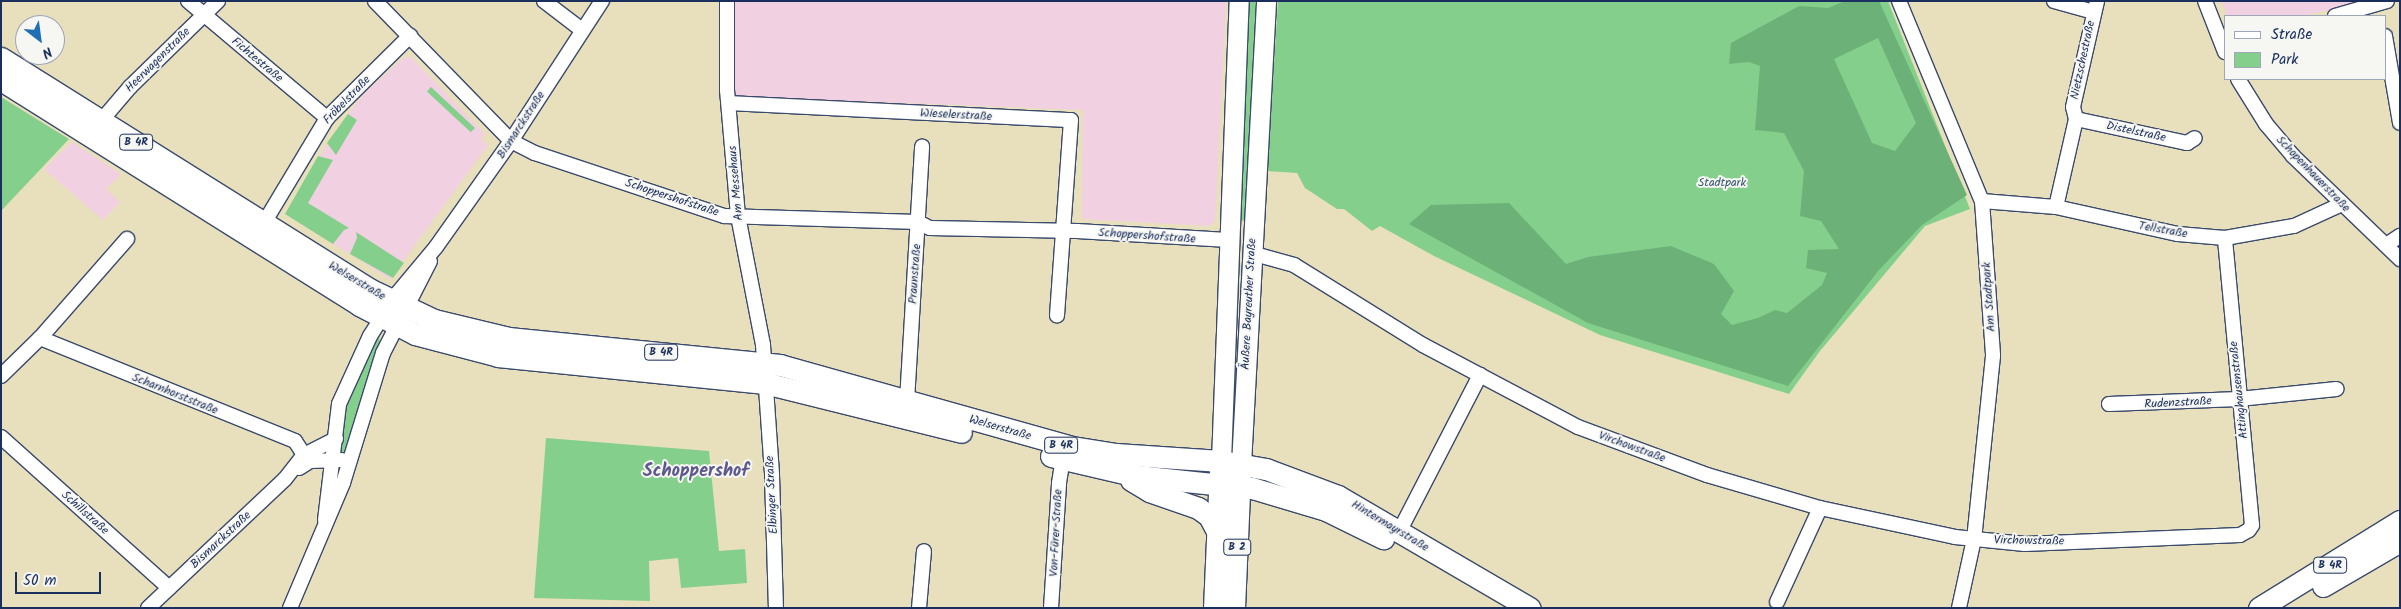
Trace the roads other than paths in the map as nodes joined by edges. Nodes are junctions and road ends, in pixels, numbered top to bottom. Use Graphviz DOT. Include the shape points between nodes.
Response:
graph roads {
  1 [pos="188,1"];
  2 [pos="218,1"];
  3 [pos="375,1"];
  4 [pos="544,1"];
  5 [pos="602,1"];
  6 [pos="727,1"];
  7 [pos="1238,1"];
  8 [pos="1266,1"];
  9 [pos="1899,1"];
  10 [pos="2054,1"];
  11 [pos="2205,1"];
  12 [pos="2095,6"];
  13 [pos="2382,7"];
  14 [pos="204,15"];
  15 [pos="2340,15"];
  16 [pos="582,30"];
  17 [pos="410,36"];
  18 [pos="2386,42"];
  19 [pos="2224,51"];
  20 [pos="1,58"];
  21 [pos="1,80"];
  22 [pos="2239,80"];
  23 [pos="730,103"];
  24 [pos="327,118"];
  25 [pos="2076,119"];
  26 [pos="101,121"];
  27 [pos="2400,123"];
  28 [pos="2195,138"];
  29 [pos="511,141"];
  30 [pos="922,146"];
  31 [pos="1982,201"];
  32 [pos="2342,204"];
  33 [pos="2056,207"];
  34 [pos="738,216"];
  35 [pos="918,222"];
  36 [pos="264,223"];
  37 [pos="1063,232"];
  38 [pos="2400,236"];
  39 [pos="2225,238"];
  40 [pos="127,239"];
  41 [pos="1230,240"];
  42 [pos="2386,245"];
  43 [pos="1251,253"];
  44 [pos="2400,259"];
  45 [pos="393,313"];
  46 [pos="1057,316"];
  47 [pos="40,338"];
  48 [pos="764,373"];
  49 [pos="1480,375"];
  50 [pos="1,376"];
  51 [pos="2336,389"];
  52 [pos="2239,400"];
  53 [pos="907,401"];
  54 [pos="2109,404"];
  55 [pos="1,438"];
  56 [pos="336,439"];
  57 [pos="304,455"];
  58 [pos="350,457"];
  59 [pos="1064,459"];
  60 [pos="334,462"];
  61 [pos="293,472"];
  62 [pos="1120,473"];
  63 [pos="1230,473"];
  64 [pos="1820,508"];
  65 [pos="326,520"];
  66 [pos="2400,521"];
  67 [pos="1216,529"];
  68 [pos="1399,532"];
  69 [pos="2240,535"];
  70 [pos="1974,539"];
  71 [pos="2400,541"];
  72 [pos="924,551"];
  73 [pos="169,588"];
  74 [pos="1776,602"];
  75 [pos="148,608"];
  76 [pos="290,608"];
  77 [pos="776,608"];
  78 [pos="919,608"];
  79 [pos="1051,608"];
  80 [pos="1214,608"];
  81 [pos="1234,608"];
  82 [pos="1504,608"];
  83 [pos="1530,608"];
  84 [pos="1959,608"];
  85 [pos="2259,608"];
  86 [pos="2286,608"];
  1 -- 14 [label="street, Fichtestraße"];
  2 -- 14 [label="street, Heerwagenstraße"];
  3 -- 17 [label="street, Schoppershofstraße"];
  4 -- 16 [label="street"];
  5 -- 16 [label="street, Bismarckstraße"];
  6 -- 23 [label="street, Am Messehaus" via="727,90"];
  7 -- 41 [label="main road, Äußere Bayreuther Straße"];
  8 -- 43 [label="main road, Äußere Bayreuther Straße"];
  9 -- 31 [label="street, Am Stadtpark"];
  10 -- 12 [label="street"];
  11 -- 19 [label="street"];
  12 -- 25 [label="street, Nietzschestraße" via="2073,107"];
  13 -- 15 [label="street"];
  14 -- 24 [label="street, Fichtestraße"];
  14 -- 26 [label="street, Heerwagenstraße"];
  16 -- 29 [label="street, Bismarckstraße"];
  17 -- 24 [label="street, Fröbelstraße"];
  17 -- 29 [label="street, Schoppershofstraße"];
  18 -- 27 [label="street"];
  20 -- 26 [label="main road, Welserstraße / B 4R"];
  21 -- 45 [label="main road, Welserstraße / B 4R"];
  22 -- 32 [label="street, Schopenhauerstraße" via="2266,124"];
  23 -- 34 [label="street, Am Messehaus"];
  23 -- 37 [label="street, Wieselerstraße" via="1071,120"];
  24 -- 36 [label="street, Fröbelstraße"];
  25 -- 28 [label="street, Distelstraße" via="2187,143"];
  25 -- 33 [label="street, Nietzschestraße"];
  26 -- 36 [label="main road, Welserstraße / B 4R"];
  29 -- 34 [label="street, Schoppershofstraße" via="535,153 717,214"];
  29 -- 45 [label="street, Bismarckstraße"];
  30 -- 35 [label="street, Praunstraße"];
  31 -- 33 [label="street, Tellstraße"];
  31 -- 70 [label="street, Am Stadtpark" via="1993,356"];
  32 -- 39 [label="street, Tellstraße" via="2294,226"];
  32 -- 42 [label="street, Schopenhauerstraße"];
  33 -- 39 [label="street, Tellstraße" via="2170,233"];
  34 -- 35 [label="street, Schoppershofstraße"];
  34 -- 48 [label="street, Am Messehaus" via="753,287"];
  35 -- 37 [label="street, Schoppershofstraße" via="930,228"];
  35 -- 53 [label="street, Praunstraße"];
  36 -- 45 [label="main road, Welserstraße / B 4R"];
  37 -- 41 [label="street, Schoppershofstraße"];
  37 -- 46 [label="street"];
  38 -- 42 [label="street"];
  39 -- 52 [label="street, Attinghausenstraße"];
  40 -- 47 [label="street"];
  41 -- 63 [label="main road, Äußere Bayreuther Straße"];
  42 -- 44 [label="street, Schopenhauerstraße"];
  43 -- 49 [label="street, Virchowstraße" via="1294,265 1423,345"];
  43 -- 63 [label="main road, Äußere Bayreuther Straße"];
  45 -- 48 [label="main road, Welserstraße / B 4R" via="448,344 498,356"];
  45 -- 56 [label="street, Bismarckstraße" via="352,371 339,404"];
  45 -- 58 [label="street, Bismarckstraße"];
  47 -- 50 [label="street"];
  47 -- 57 [label="street, Scharnhorststraße" via="295,441"];
  48 -- 53 [label="main road, Welserstraße / B 4R" via="795,368"];
  48 -- 59 [label="main road, Welserstraße / B 4R"];
  48 -- 77 [label="street, Elbinger Straße" via="772,475"];
  49 -- 64 [label="street, Virchowstraße" via="1578,427 1707,475"];
  49 -- 68 [label="street"];
  51 -- 52 [label="street, Rudenzstraße"];
  52 -- 54 [label="street, Rudenzstraße"];
  52 -- 69 [label="street, Attinghausenstraße" via="2252,525"];
  53 -- 63 [label="main road, Welserstraße / B 4R" via="1071,447"];
  55 -- 73 [label="street, Schillstraße"];
  56 -- 57 [label="street"];
  56 -- 60 [label="street, Bismarckstraße"];
  57 -- 61 [label="street, Bismarckstraße"];
  58 -- 60 [label="street, Bismarckstraße"];
  58 -- 65 [label="street" via="343,483"];
  59 -- 62 [label="main road, Welserstraße / B 4R"];
  59 -- 79 [label="street, Von-Fürer-Straße" via="1059,484"];
  60 -- 61 [label="street, Bismarckstraße" via="310,461"];
  60 -- 65 [label="street"];
  61 -- 73 [label="street, Bismarckstraße"];
  62 -- 63 [label="main road, Welserstraße / B 4R"];
  62 -- 67 [label="main road" via="1149,491 1198,508 1211,519"];
  63 -- 67 [label="main road, Äußere Bayreuther Straße / B 2"];
  63 -- 68 [label="main road, Hintermayrstraße / B 4R" via="1278,472 1318,487"];
  63 -- 81 [label="main road, Äußere Bayreuther Straße / B 2"];
  63 -- 82 [label="main road, Hintermayrstraße / B 4R" via="1355,523"];
  64 -- 70 [label="street, Virchowstraße"];
  64 -- 74 [label="street"];
  65 -- 76 [label="street"];
  66 -- 85 [label="main road, B 4R"];
  67 -- 80 [label="main road, Äußere Bayreuther Straße / B 2"];
  68 -- 83 [label="main road, Hintermayrstraße / B 4R"];
  69 -- 70 [label="street, Virchowstraße" via="2025,544"];
  70 -- 84 [label="street, Am Stadtpark"];
  71 -- 86 [label="main road, B 4R"];
  72 -- 78 [label="street"];
  73 -- 75 [label="street, Bismarckstraße"];
}
